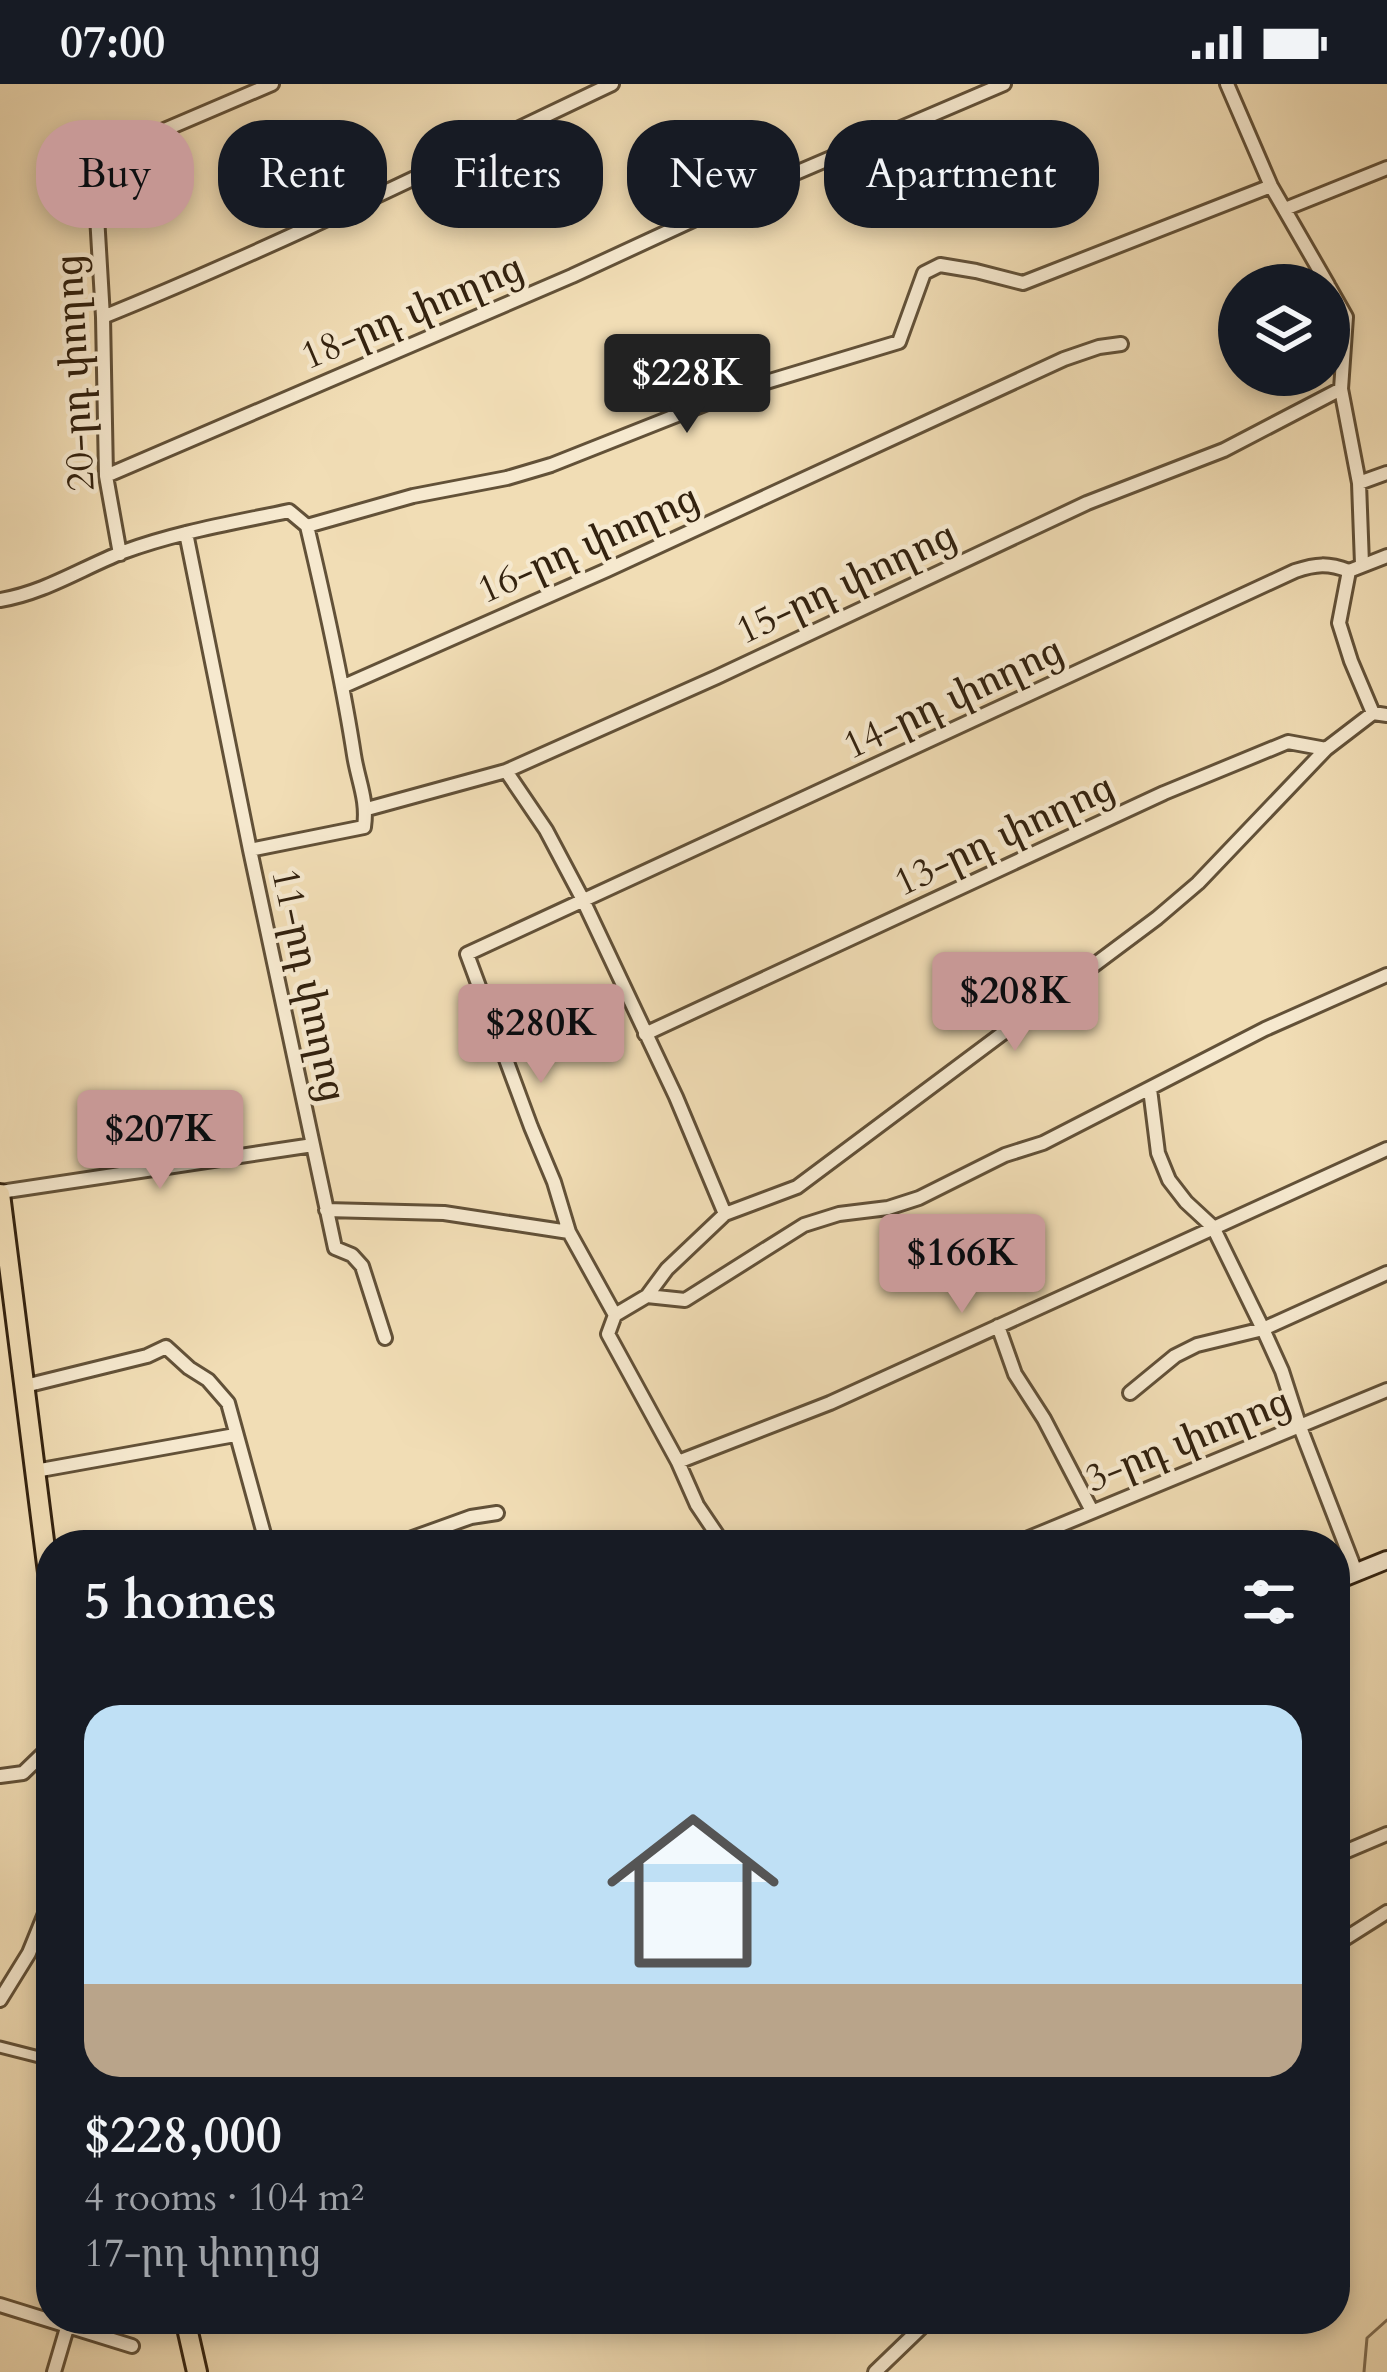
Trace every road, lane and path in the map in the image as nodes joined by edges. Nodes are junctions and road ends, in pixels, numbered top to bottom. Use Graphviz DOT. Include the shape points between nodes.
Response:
graph roads {
  1 [pos="272,84"];
  2 [pos="612,84"];
  3 [pos="1004,84"];
  4 [pos="1227,84"];
  5 [pos="1387,168"];
  6 [pos="1271,186"];
  7 [pos="1285,209"];
  8 [pos="1316,264"];
  9 [pos="103,317"];
  10 [pos="1121,344"];
  11 [pos="1328,396"];
  12 [pos="1342,396"];
  13 [pos="1387,473"];
  14 [pos="106,476"];
  15 [pos="1359,483"];
  16 [pos="307,526"];
  17 [pos="186,533"];
  18 [pos="120,554"];
  19 [pos="1387,556"];
  20 [pos="1356,567"];
  21 [pos="0,600"];
  22 [pos="344,686"];
  23 [pos="1380,714"];
  24 [pos="1326,749"];
  25 [pos="506,771"];
  26 [pos="367,808"];
  27 [pos="250,850"];
  28 [pos="582,898"];
  29 [pos="1387,975"];
  30 [pos="645,1034"];
  31 [pos="1150,1089"];
  32 [pos="313,1145"];
  33 [pos="1387,1149"];
  34 [pos="0,1193"];
  35 [pos="326,1210"];
  36 [pos="725,1214"];
  37 [pos="1213,1227"];
  38 [pos="569,1232"];
  39 [pos="1387,1273"];
  40 [pos="647,1296"];
  41 [pos="616,1316"];
  42 [pos="998,1326"];
  43 [pos="1263,1329"];
  44 [pos="386,1338"];
  45 [pos="25,1386"];
  46 [pos="1387,1390"];
  47 [pos="1130,1393"];
  48 [pos="1300,1427"];
  49 [pos="236,1435"];
  50 [pos="678,1462"];
  51 [pos="35,1471"];
  52 [pos="1092,1511"];
  53 [pos="497,1513"];
  54 [pos="43,1530"];
  55 [pos="264,1530"];
  56 [pos="435,1530"];
  57 [pos="714,1530"];
  58 [pos="1047,1530"];
  59 [pos="1340,1530"];
  60 [pos="1350,1556"];
  61 [pos="1387,1560"];
  62 [pos="1356,1572"];
  63 [pos="1350,1575"];
  64 [pos="36,1760"];
  65 [pos="0,1776"];
  66 [pos="1387,1834"];
  67 [pos="1350,1850"];
  68 [pos="1387,1912"];
  69 [pos="36,1935"];
  70 [pos="1350,1935"];
  71 [pos="0,2000"];
  72 [pos="0,2047"];
  73 [pos="36,2056"];
  74 [pos="0,2305"];
  75 [pos="36,2314"];
  76 [pos="66,2334"];
  77 [pos="99,2334"];
  78 [pos="188,2334"];
  79 [pos="914,2334"];
  80 [pos="131,2346"];
  81 [pos="54,2372"];
  82 [pos="197,2372"];
  83 [pos="875,2372"];
  1 -- 9 [label="street, 20-րդ փողոց" via="108,154 97,166"];
  2 -- 9 [label="street"];
  3 -- 14 [label="street, 18-րդ փողոց"];
  4 -- 6 [label="street"];
  5 -- 7 [label="street"];
  6 -- 7 [label="street"];
  6 -- 16 [label="street" via="1023,283 940,265 924,273 899,342 743,389 550,465"];
  7 -- 8 [label="street"];
  9 -- 14 [label="street, 20-րդ փողոց"];
  10 -- 22 [label="street, 16-րդ փողոց" via="1064,359"];
  11 -- 25 [label="street, 15-րդ փողոց" via="1224,450 1087,503"];
  12 -- 15 [label="street"];
  13 -- 15 [label="street"];
  14 -- 18 [label="street, 20-րդ փողոց"];
  15 -- 20 [label="street"];
  16 -- 17 [label="street" via="289,511"];
  16 -- 22 [label="street"];
  17 -- 18 [label="street"];
  17 -- 27 [label="street, 11-րդ փողոց"];
  18 -- 21 [label="street"];
  19 -- 20 [label="street, 14-րդ փողոց"];
  20 -- 23 [label="street" via="1339,623"];
  20 -- 28 [label="street, 14-րդ փողոց" via="1295,571"];
  22 -- 26 [label="street"];
  23 -- 24 [label="street"];
  24 -- 30 [label="street, 13-րդ փողոց" via="1288,742 1165,793"];
  24 -- 36 [label="street" via="1157,918 797,1186"];
  25 -- 26 [label="street, 15-րդ փողոց"];
  25 -- 28 [label="street"];
  26 -- 27 [label="street, 15-րդ փողոց" via="364,827"];
  27 -- 32 [label="street, 11-րդ փողոց"];
  28 -- 30 [label="street"];
  28 -- 38 [label="street, 14-րդ փողոց" via="467,954"];
  29 -- 31 [label="street"];
  30 -- 36 [label="street"];
  31 -- 37 [label="street" via="1169,1180"];
  31 -- 40 [label="street" via="919,1198 804,1225 685,1300"];
  32 -- 34 [label="street"];
  32 -- 35 [label="street, 11-րդ փողոց"];
  33 -- 37 [label="street"];
  34 -- 45 [label="main road"];
  35 -- 38 [label="street" via="444,1214"];
  35 -- 44 [label="street, 11-րդ փողոց" via="335,1248 362,1266"];
  36 -- 40 [label="street"];
  37 -- 42 [label="street"];
  37 -- 43 [label="street"];
  38 -- 41 [label="street"];
  39 -- 43 [label="street"];
  40 -- 41 [label="street"];
  41 -- 50 [label="street" via="608,1334"];
  42 -- 50 [label="street"];
  42 -- 52 [label="street" via="1015,1374"];
  43 -- 47 [label="street" via="1197,1345"];
  43 -- 48 [label="street"];
  45 -- 49 [label="street" via="166,1347 228,1403"];
  45 -- 51 [label="main road"];
  46 -- 48 [label="street, 3-րդ փողոց"];
  48 -- 52 [label="street, 3-րդ փողոց"];
  48 -- 59 [label="street"];
  49 -- 51 [label="street"];
  49 -- 55 [label="street"];
  50 -- 57 [label="street"];
  51 -- 54 [label="main road"];
  52 -- 58 [label="street, 3-րդ փողոց"];
  53 -- 56 [label="street"];
  60 -- 62 [label="street"];
  61 -- 62 [label="main road"];
  62 -- 63 [label="main road"];
  64 -- 65 [label="street" via="23,1773"];
  66 -- 67 [label="street"];
  68 -- 70 [label="street"];
  69 -- 71 [label="street"];
  72 -- 73 [label="street"];
  74 -- 75 [label="street"];
  76 -- 81 [label="street"];
  77 -- 80 [label="street"];
  78 -- 82 [label="main road"];
  79 -- 83 [label="street"];
}
